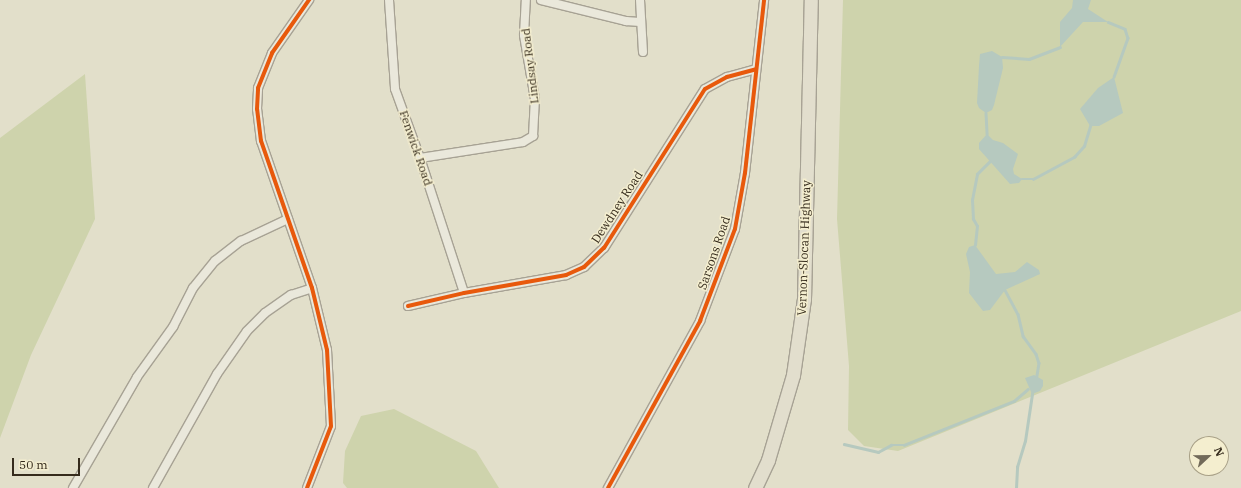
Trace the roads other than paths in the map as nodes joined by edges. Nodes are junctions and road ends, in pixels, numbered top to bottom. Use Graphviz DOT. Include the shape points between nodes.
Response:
graph roads {
  1 [pos="309,0"];
  2 [pos="388,0"];
  3 [pos="526,0"];
  4 [pos="541,0"];
  5 [pos="640,0"];
  6 [pos="764,0"];
  7 [pos="811,0"];
  8 [pos="640,22"];
  9 [pos="643,52"];
  10 [pos="756,69"];
  11 [pos="420,158"];
  12 [pos="288,219"];
  13 [pos="312,288"];
  14 [pos="464,293"];
  15 [pos="408,306"];
  16 [pos="73,488"];
  17 [pos="153,488"];
  18 [pos="308,488"];
  19 [pos="608,488"];
  20 [pos="755,488"];
  1 -- 12 [label="street" via="272,53 258,88 257,108 261,140"];
  2 -- 11 [label="street, Fenwick Road" via="395,89"];
  3 -- 11 [label="street, Lindsay Road" via="524,36 535,99 533,136 522,142"];
  4 -- 8 [label="street" via="626,21"];
  5 -- 8 [label="street"];
  6 -- 10 [label="street, Sarsons Road"];
  7 -- 20 [label="main road, Vernon-Slocan Highway" via="804,299 793,375 768,460"];
  8 -- 9 [label="street"];
  10 -- 14 [label="street, Dewdney Road" via="728,77 705,89 604,248 584,267 566,275"];
  10 -- 19 [label="street, Sarsons Road" via="738,215 720,273 700,321"];
  11 -- 14 [label="street, Fenwick Road"];
  12 -- 13 [label="street"];
  12 -- 16 [label="street" via="241,241 215,261 193,288 173,326 137,377"];
  13 -- 17 [label="street" via="292,296 265,314 246,331 217,374"];
  13 -- 18 [label="street" via="327,350 331,426"];
  14 -- 15 [label="street, Dewdney Road"];
}
